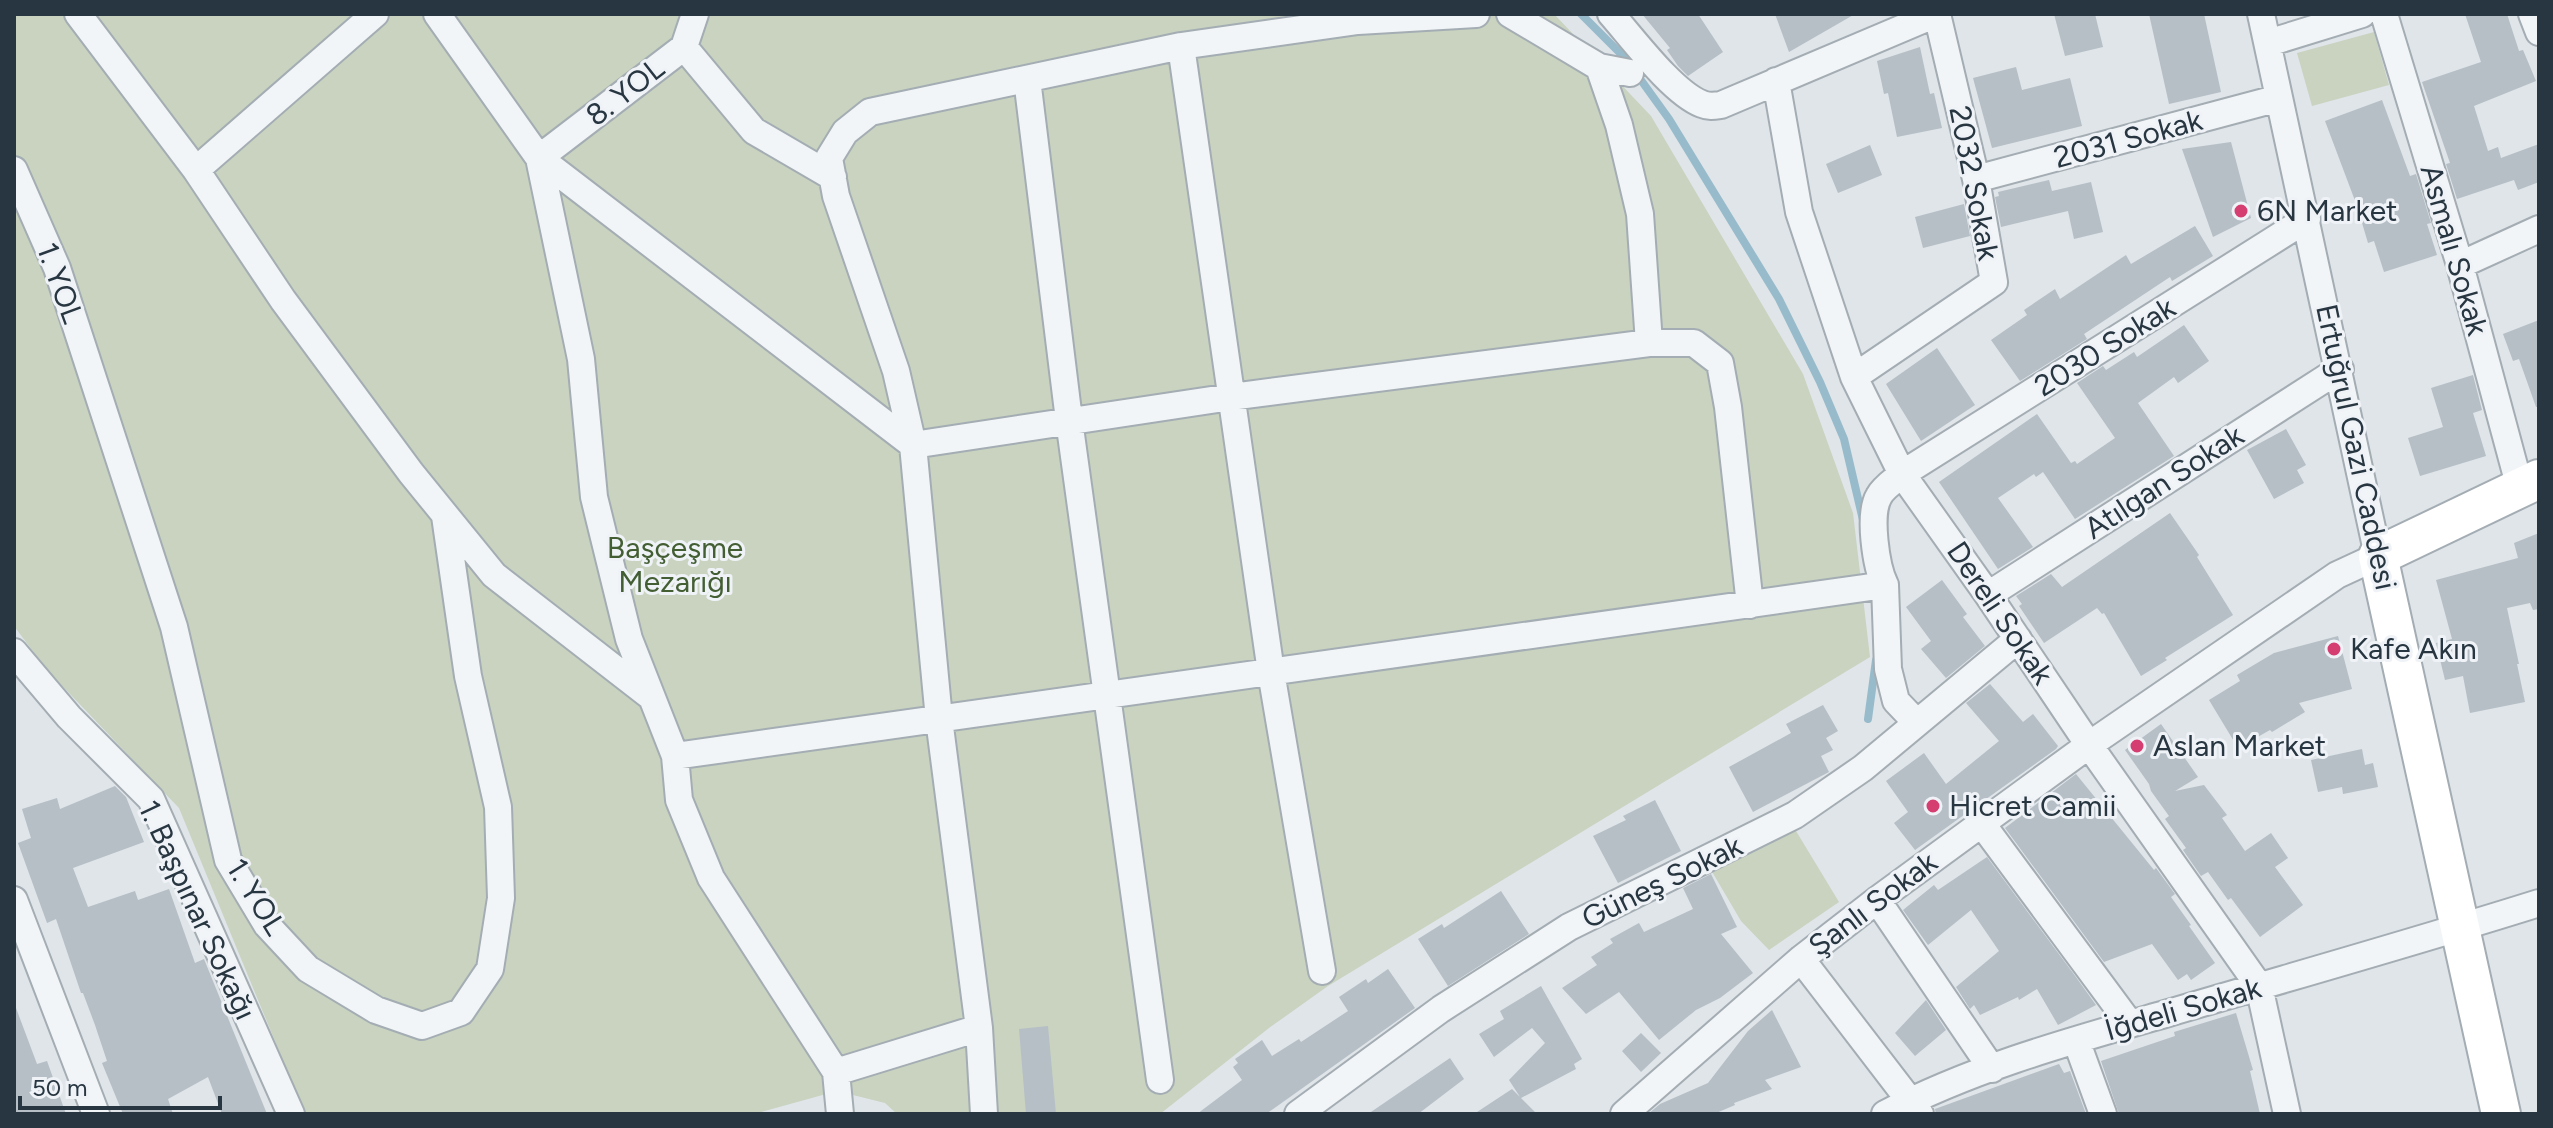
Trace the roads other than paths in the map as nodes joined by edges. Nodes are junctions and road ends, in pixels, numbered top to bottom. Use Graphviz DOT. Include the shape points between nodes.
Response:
graph roads {
  1 [pos="78,14"];
  2 [pos="375,14"];
  3 [pos="437,14"];
  4 [pos="695,14"];
  5 [pos="1476,14"];
  6 [pos="1510,14"];
  7 [pos="1611,14"];
  8 [pos="1937,14"];
  9 [pos="2261,14"];
  10 [pos="2362,14"];
  11 [pos="2384,14"];
  12 [pos="2532,14"];
  13 [pos="1357,17"];
  14 [pos="2539,32"];
  15 [pos="2268,43"];
  16 [pos="1181,46"];
  17 [pos="684,47"];
  18 [pos="1599,67"];
  19 [pos="1630,73"];
  20 [pos="1027,79"];
  21 [pos="1776,81"];
  22 [pos="2279,98"];
  23 [pos="539,158"];
  24 [pos="14,170"];
  25 [pos="196,170"];
  26 [pos="833,177"];
  27 [pos="1976,179"];
  28 [pos="2307,219"];
  29 [pos="2539,229"];
  30 [pos="2460,265"];
  31 [pos="1649,343"];
  32 [pos="2340,369"];
  33 [pos="1854,377"];
  34 [pos="1231,397"];
  35 [pos="1069,420"];
  36 [pos="913,445"];
  37 [pos="1902,474"];
  38 [pos="2530,484"];
  39 [pos="445,516"];
  40 [pos="2378,556"];
  41 [pos="1875,587"];
  42 [pos="1988,595"];
  43 [pos="1750,605"];
  44 [pos="2018,639"];
  45 [pos="14,652"];
  46 [pos="1271,672"];
  47 [pos="1107,695"];
  48 [pos="652,697"];
  49 [pos="939,719"];
  50 [pos="1917,723"];
  51 [pos="2089,745"];
  52 [pos="675,756"];
  53 [pos="1982,824"];
  54 [pos="14,900"];
  55 [pos="1877,900"];
  56 [pos="2539,903"];
  57 [pos="2460,927"];
  58 [pos="1801,959"];
  59 [pos="1322,971"];
  60 [pos="2259,986"];
  61 [pos="2130,1024"];
  62 [pos="979,1028"];
  63 [pos="2076,1040"];
  64 [pos="1992,1069"];
  65 [pos="836,1072"];
  66 [pos="1160,1080"];
  67 [pos="1915,1108"];
  68 [pos="838,1113"];
  69 [pos="96,1114"];
  70 [pos="291,1114"];
  71 [pos="984,1114"];
  72 [pos="1298,1114"];
  73 [pos="1624,1114"];
  74 [pos="1885,1114"];
  75 [pos="2103,1114"];
  76 [pos="2287,1114"];
  77 [pos="2501,1114"];
  1 -- 25 [label="street"];
  2 -- 25 [label="street"];
  3 -- 23 [label="street"];
  4 -- 17 [label="street, 8. YOL"];
  5 -- 13 [label="street"];
  6 -- 18 [label="street"];
  7 -- 21 [label="street" via="1680,90 1701,104 1721,105"];
  8 -- 21 [label="street"];
  8 -- 27 [label="street, 2032 Sokak"];
  9 -- 15 [label="street, Ertuğrul Gazi Caddesi"];
  10 -- 15 [label="street"];
  11 -- 30 [label="street, Asmalı Sokak"];
  12 -- 14 [label="street"];
  13 -- 16 [label="street"];
  15 -- 22 [label="street, Ertuğrul Gazi Caddesi"];
  16 -- 20 [label="street"];
  16 -- 34 [label="street"];
  17 -- 23 [label="street, 8. YOL"];
  17 -- 26 [label="street" via="754,131"];
  18 -- 19 [label="street"];
  18 -- 31 [label="street" via="1640,214"];
  20 -- 26 [label="street" via="870,112 845,132 829,158"];
  20 -- 35 [label="street"];
  21 -- 33 [label="street, Dereli Sokak" via="1799,212"];
  22 -- 27 [label="street, 2031 Sokak"];
  22 -- 28 [label="street, Ertuğrul Gazi Caddesi"];
  23 -- 36 [label="street"];
  23 -- 48 [label="street" via="581,359 594,497 629,639"];
  24 -- 39 [label="street, 1. YOL" via="57,268 174,627 228,860 267,925 308,969 376,1010 422,1026 461,1012 490,969 501,898 498,807 468,676"];
  25 -- 39 [label="street" via="283,300"];
  26 -- 36 [label="street" via="896,371"];
  27 -- 33 [label="street, 2032 Sokak" via="1994,282"];
  28 -- 32 [label="street, Ertuğrul Gazi Caddesi"];
  28 -- 37 [label="street, 2030 Sokak"];
  29 -- 30 [label="street"];
  30 -- 38 [label="street, Asmalı Sokak"];
  31 -- 34 [label="street"];
  31 -- 43 [label="street" via="1694,343 1720,363"];
  32 -- 40 [label="street, Ertuğrul Gazi Caddesi"];
  32 -- 42 [label="street, Atılgan Sokak"];
  33 -- 37 [label="street, Dereli Sokak"];
  34 -- 35 [label="street"];
  34 -- 46 [label="street"];
  35 -- 36 [label="street"];
  35 -- 47 [label="street"];
  36 -- 49 [label="street"];
  37 -- 41 [label="street, 2030 Sokak" via="1879,496 1873,515 1879,573"];
  37 -- 42 [label="street, Dereli Sokak"];
  38 -- 40 [label="main road"];
  39 -- 48 [label="street" via="494,575"];
  40 -- 51 [label="street, Şanlı Sokak" via="2337,575"];
  40 -- 57 [label="main road, Ertuğrul Gazi Caddesi"];
  41 -- 43 [label="street"];
  41 -- 50 [label="street, 2030 Sokak" via="1896,701"];
  42 -- 44 [label="street, Dereli Sokak"];
  43 -- 46 [label="street"];
  44 -- 50 [label="street, Güneş Sokak"];
  44 -- 51 [label="street, Dereli Sokak"];
  45 -- 70 [label="street, 1. Başpınar Sokağı" via="69,717 151,799"];
  46 -- 47 [label="street"];
  46 -- 59 [label="street"];
  47 -- 49 [label="street"];
  47 -- 66 [label="street"];
  48 -- 52 [label="street"];
  49 -- 52 [label="street"];
  49 -- 62 [label="street"];
  50 -- 72 [label="street, Güneş Sokak" via="1795,815 1569,927 1441,1009"];
  51 -- 53 [label="street, Şanlı Sokak"];
  51 -- 60 [label="street, Dereli Sokak"];
  52 -- 65 [label="street" via="679,800 711,878"];
  53 -- 55 [label="street, Şanlı Sokak"];
  53 -- 61 [label="street"];
  54 -- 69 [label="street"];
  55 -- 58 [label="street, Şanlı Sokak"];
  55 -- 64 [label="street"];
  56 -- 57 [label="street, İğdeli Sokak"];
  57 -- 60 [label="street, İğdeli Sokak"];
  57 -- 77 [label="main road, Ertuğrul Gazi Caddesi"];
  58 -- 67 [label="street"];
  58 -- 73 [label="street, Şanlı Sokak"];
  60 -- 61 [label="street, İğdeli Sokak"];
  60 -- 76 [label="street, Dereli Sokak"];
  61 -- 63 [label="street, İğdeli Sokak"];
  62 -- 65 [label="street"];
  62 -- 71 [label="street"];
  63 -- 64 [label="street, İğdeli Sokak"];
  63 -- 75 [label="street"];
  64 -- 67 [label="street, İğdeli Sokak"];
  65 -- 68 [label="street"];
  67 -- 74 [label="street, İğdeli Sokak"];
}
